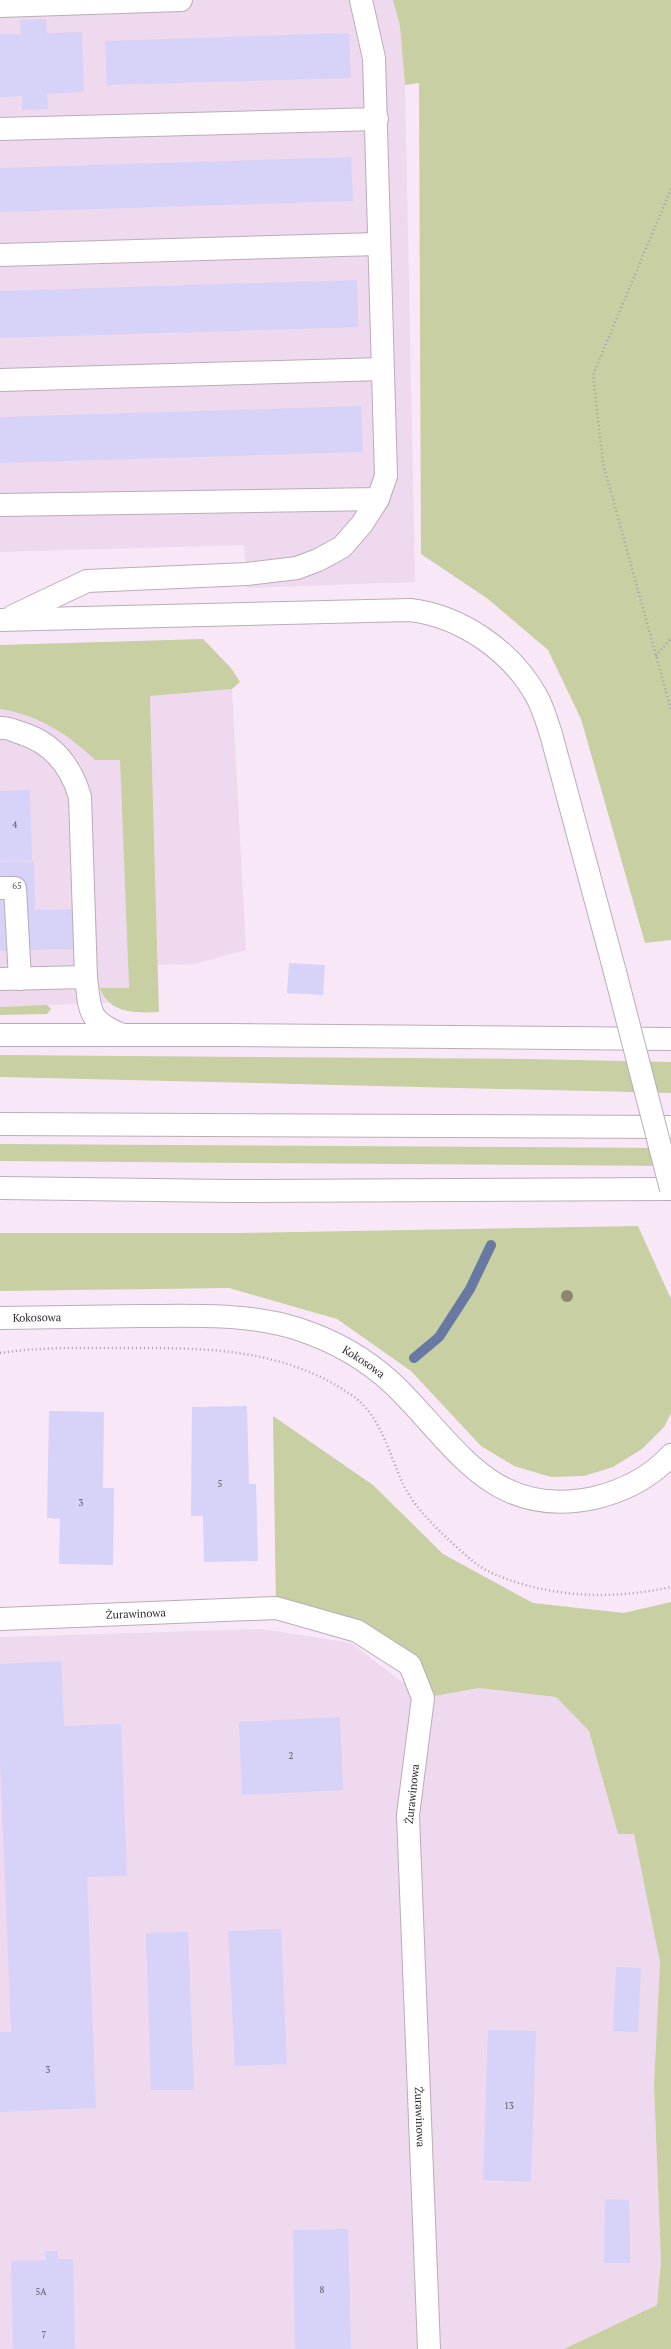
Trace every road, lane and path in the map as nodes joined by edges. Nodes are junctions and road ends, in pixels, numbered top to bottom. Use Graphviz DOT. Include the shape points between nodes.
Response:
graph roads {
  1 [pos="181,0"];
  2 [pos="361,0"];
  3 [pos="0,6"];
  4 [pos="377,119"];
  5 [pos="0,129"];
  6 [pos="671,189"];
  7 [pos="378,244"];
  8 [pos="0,255"];
  9 [pos="382,369"];
  10 [pos="0,380"];
  11 [pos="378,500"];
  12 [pos="0,505"];
  13 [pos="2,620"];
  14 [pos="671,638"];
  15 [pos="656,657"];
  16 [pos="671,710"];
  17 [pos="0,728"];
  18 [pos="0,888"];
  19 [pos="86,978"];
  20 [pos="10,979"];
  21 [pos="120,1034"];
  22 [pos="0,1035"];
  23 [pos="671,1039"];
  24 [pos="0,1124"];
  25 [pos="671,1127"];
  26 [pos="0,1188"];
  27 [pos="671,1189"];
  28 [pos="0,1318"];
  29 [pos="0,1353"];
  30 [pos="671,1455"];
  31 [pos="671,1587"];
  32 [pos="0,1619"];
  33 [pos="429,2349"];
  1 -- 3 [label="street"];
  2 -- 4 [label="street" via="374,58"];
  4 -- 5 [label="street"];
  4 -- 7 [label="street"];
  6 -- 15 [label="path" via="593,375 603,462"];
  7 -- 8 [label="street"];
  7 -- 9 [label="street"];
  9 -- 10 [label="street"];
  9 -- 11 [label="street" via="386,476"];
  11 -- 12 [label="street"];
  11 -- 13 [label="street" via="342,547 297,568 247,574 87,581"];
  13 -- 27 [label="street, bridge" via="410,610 449,619 498,649 538,697 551,734"];
  14 -- 15 [label="path"];
  15 -- 16 [label="path"];
  17 -- 19 [label="street" via="25,734 56,752 68,766 75,780 80,797"];
  18 -- 20 [label="street" via="15,888"];
  19 -- 20 [label="street"];
  19 -- 21 [label="street" via="93,1018 104,1028"];
  21 -- 22 [label="street"];
  21 -- 23 [label="street"];
  24 -- 25 [label="street"];
  26 -- 27 [label="street" via="231,1191"];
  28 -- 30 [label="street, Kokosowa" via="179,1316 254,1320 299,1329 338,1346 378,1371 453,1450 487,1479 517,1494 542,1500 584,1500 616,1492 654,1471"];
  29 -- 31 [label="path" via="84,1348 173,1348 227,1351 260,1356 301,1367 354,1397 376,1421 404,1486 418,1507 461,1551 490,1572 535,1589 581,1594 624,1595"];
  32 -- 33 [label="street, Żurawinowa" via="276,1608 357,1631 410,1665 423,1698 408,1815"];
}
